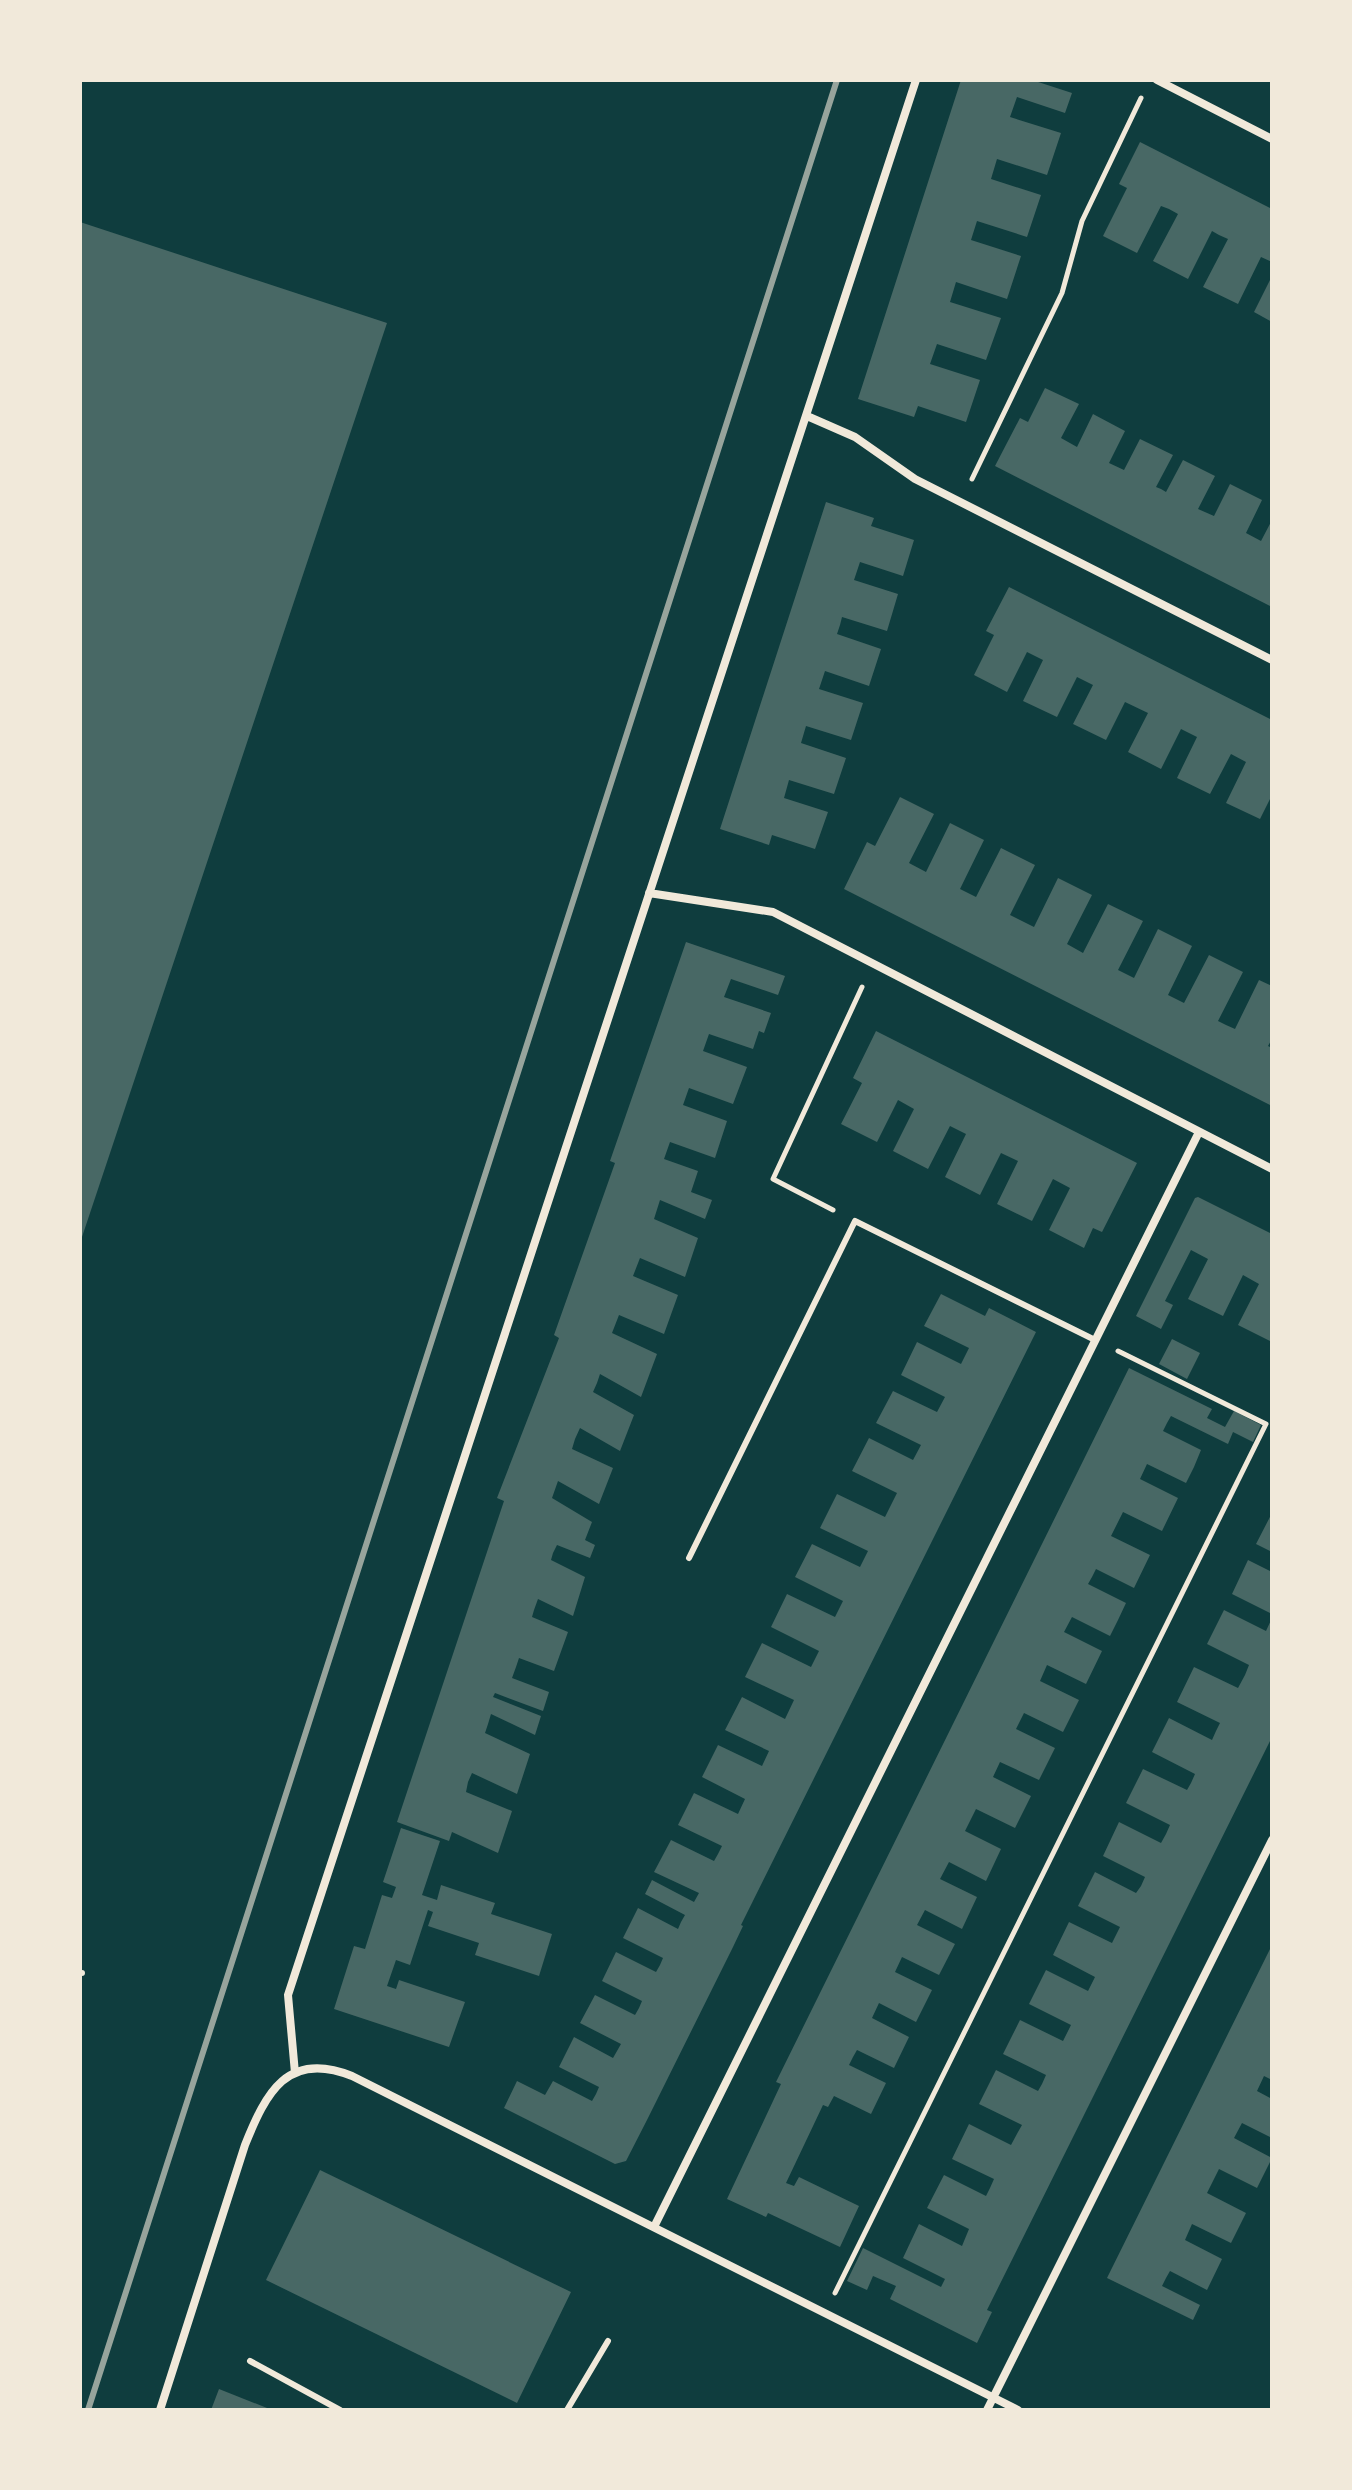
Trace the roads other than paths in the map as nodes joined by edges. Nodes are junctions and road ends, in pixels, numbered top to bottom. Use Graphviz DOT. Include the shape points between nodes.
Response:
graph roads {
  1 [pos="916,80"];
  2 [pos="1157,80"];
  3 [pos="1272,139"];
  4 [pos="807,416"];
  5 [pos="1272,660"];
  6 [pos="649,893"];
  7 [pos="1199,1132"];
  8 [pos="1272,1169"];
  9 [pos="1095,1340"];
  10 [pos="689,1558"];
  11 [pos="1272,1840"];
  12 [pos="295,2073"];
  13 [pos="654,2227"];
  14 [pos="608,2341"];
  15 [pos="250,2361"];
  16 [pos="994,2397"];
  17 [pos="160,2410"];
  18 [pos="340,2410"];
  19 [pos="567,2410"];
  20 [pos="987,2410"];
  21 [pos="1018,2410"];
  1 -- 4 [label="street"];
  2 -- 3 [label="street"];
  4 -- 5 [label="street" via="855,437 915,479"];
  4 -- 6 [label="street"];
  6 -- 7 [label="street" via="773,912"];
  6 -- 12 [label="street" via="288,1995"];
  7 -- 8 [label="street"];
  7 -- 9 [label="street"];
  9 -- 10 [label="lane" via="855,1221"];
  9 -- 13 [label="street"];
  11 -- 16 [label="street"];
  12 -- 13 [label="street" via="333,2068 352,2076"];
  12 -- 17 [label="street" via="272,2090 245,2145"];
  13 -- 16 [label="street"];
  14 -- 19 [label="lane"];
  15 -- 18 [label="lane"];
  16 -- 20 [label="street"];
  16 -- 21 [label="street"];
}
